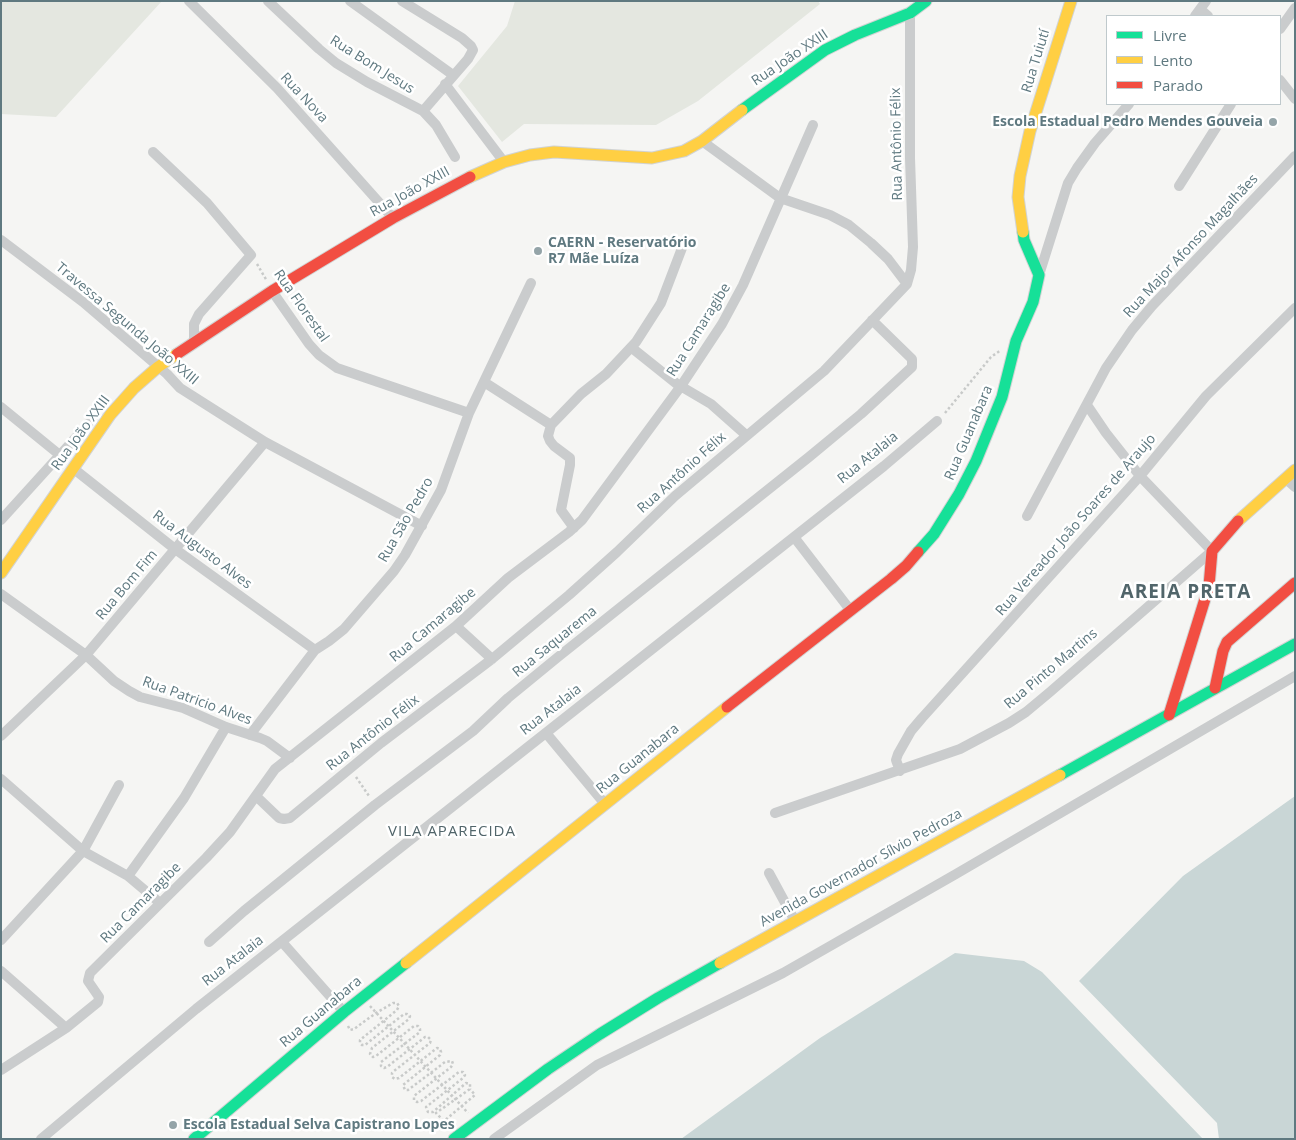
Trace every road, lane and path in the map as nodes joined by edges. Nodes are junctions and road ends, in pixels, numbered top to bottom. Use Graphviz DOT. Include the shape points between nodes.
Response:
graph roads {
  1 [pos="189,1"];
  2 [pos="268,1"];
  3 [pos="350,1"];
  4 [pos="402,1"];
  5 [pos="926,1"];
  6 [pos="1071,1"];
  7 [pos="1295,8"];
  8 [pos="910,13"];
  9 [pos="1281,28"];
  10 [pos="453,75"];
  11 [pos="1281,81"];
  12 [pos="445,84"];
  13 [pos="1295,99"];
  14 [pos="1128,105"];
  15 [pos="1230,105"];
  16 [pos="423,110"];
  17 [pos="813,125"];
  18 [pos="702,141"];
  19 [pos="153,152"];
  20 [pos="1295,156"];
  21 [pos="455,157"];
  22 [pos="504,162"];
  23 [pos="1179,186"];
  24 [pos="780,198"];
  25 [pos="394,218"];
  26 [pos="1,240"];
  27 [pos="682,248"];
  28 [pos="251,255"];
  29 [pos="1040,274"];
  30 [pos="532,283"];
  31 [pos="907,284"];
  32 [pos="272,291"];
  33 [pos="1295,308"];
  34 [pos="872,320"];
  35 [pos="1016,341"];
  36 [pos="194,342"];
  37 [pos="632,348"];
  38 [pos="158,367"];
  39 [pos="484,382"];
  40 [pos="681,386"];
  41 [pos="1087,405"];
  42 [pos="1,407"];
  43 [pos="469,413"];
  44 [pos="937,421"];
  45 [pos="88,424"];
  46 [pos="551,425"];
  47 [pos="746,435"];
  48 [pos="265,442"];
  49 [pos="61,456"];
  50 [pos="74,468"];
  51 [pos="1295,470"];
  52 [pos="1140,476"];
  53 [pos="1286,479"];
  54 [pos="1295,488"];
  55 [pos="1027,516"];
  56 [pos="1,520"];
  57 [pos="422,526"];
  58 [pos="574,528"];
  59 [pos="794,537"];
  60 [pos="175,549"];
  61 [pos="1212,551"];
  62 [pos="1,573"];
  63 [pos="1295,583"];
  64 [pos="1,594"];
  65 [pos="851,611"];
  66 [pos="456,626"];
  67 [pos="1295,644"];
  68 [pos="315,650"];
  69 [pos="86,655"];
  70 [pos="492,658"];
  71 [pos="1295,676"];
  72 [pos="1215,688"];
  73 [pos="1168,715"];
  74 [pos="226,727"];
  75 [pos="546,733"];
  76 [pos="250,735"];
  77 [pos="1,736"];
  78 [pos="290,758"];
  79 [pos="350,768"];
  80 [pos="900,770"];
  81 [pos="1,779"];
  82 [pos="119,785"];
  83 [pos="256,796"];
  84 [pos="605,804"];
  85 [pos="375,805"];
  86 [pos="775,813"];
  87 [pos="83,851"];
  88 [pos="769,873"];
  89 [pos="128,876"];
  90 [pos="160,904"];
  91 [pos="795,921"];
  92 [pos="1,940"];
  93 [pos="209,942"];
  94 [pos="282,942"];
  95 [pos="1,971"];
  96 [pos="362,998"];
  97 [pos="344,1012"];
  98 [pos="376,1013"];
  99 [pos="383,1020"];
  100 [pos="348,1025"];
  101 [pos="388,1027"];
  102 [pos="66,1028"];
  103 [pos="393,1031"];
  104 [pos="399,1038"];
  105 [pos="404,1044"];
  106 [pos="409,1049"];
  107 [pos="415,1055"];
  108 [pos="420,1061"];
  109 [pos="425,1066"];
  110 [pos="1,1070"];
  111 [pos="431,1072"];
  112 [pos="436,1078"];
  113 [pos="442,1084"];
  114 [pos="470,1088"];
  115 [pos="447,1090"];
  116 [pos="452,1096"];
  117 [pos="456,1099"];
  118 [pos="462,1106"];
  119 [pos="476,1122"];
  120 [pos="41,1139"];
  121 [pos="194,1139"];
  122 [pos="454,1139"];
  123 [pos="494,1139"];
  1 -- 25 [label="street, Rua Nova" via="277,88"];
  2 -- 16 [label="street, Rua Bom Jesus" via="336,63"];
  3 -- 10 [label="street"];
  4 -- 10 [label="street" via="471,46 471,56"];
  5 -- 8 [label="main road, Rua João XXIII"];
  6 -- 29 [label="main road, Rua Tuiutí" via="1030,131 1020,176 1018,197 1024,240"];
  7 -- 9 [label="street"];
  8 -- 18 [label="main road, Rua João XXIII" via="825,50"];
  8 -- 31 [label="street, Rua Antônio Félix" via="913,247"];
  10 -- 12 [label="street"];
  11 -- 13 [label="street"];
  12 -- 16 [label="street"];
  12 -- 22 [label="street"];
  14 -- 29 [label="street" via="1076,168"];
  15 -- 23 [label="street"];
  16 -- 21 [label="street, Rua Bom Jesus"];
  17 -- 24 [label="street, Rua Camaragibe"];
  18 -- 22 [label="main road, Rua João XXIII" via="684,151 652,158 554,152"];
  18 -- 24 [label="street"];
  19 -- 28 [label="street" via="207,203"];
  20 -- 41 [label="street, Rua Major Afonso Magalhães" via="1142,318 1106,368"];
  22 -- 25 [label="main road, Rua João XXIII" via="467,178"];
  24 -- 31 [label="street" via="849,225 882,253"];
  24 -- 40 [label="street, Rua Camaragibe" via="734,305"];
  25 -- 32 [label="main road, Rua João XXIII"];
  26 -- 38 [label="street, Travessa Segunda João XXIII" via="83,302"];
  27 -- 37 [label="street" via="661,303"];
  28 -- 32 [label="path, Rua Florestal"];
  28 -- 36 [label="street" via="199,314 194,324"];
  29 -- 35 [label="main road" via="1033,302"];
  30 -- 39 [label="street, Rua São Pedro"];
  31 -- 34 [label="street, Rua Antônio Félix"];
  32 -- 36 [label="main road, Rua João XXIII"];
  32 -- 43 [label="street, Rua Florestal" via="309,344 337,368"];
  33 -- 52 [label="street, Rua Vereador João Soares de Araujo" via="1206,396"];
  34 -- 47 [label="street, Rua Antônio Félix" via="824,371"];
  34 -- 85 [label="street, Rua Saquarema" via="912,359 912,367 846,426 558,657 473,731"];
  35 -- 44 [label="path" via="991,357"];
  35 -- 65 [label="main road, Rua Guanabara" via="1002,397 959,494 934,534 911,561"];
  36 -- 38 [label="main road, Rua João XXIII"];
  37 -- 40 [label="street"];
  37 -- 46 [label="street"];
  38 -- 48 [label="street, Travessa Segunda João XXIII" via="180,388"];
  38 -- 50 [label="main road, Rua João XXIII" via="110,415"];
  39 -- 43 [label="street, Rua São Pedro"];
  39 -- 46 [label="street"];
  40 -- 47 [label="street" via="711,404"];
  40 -- 58 [label="street, Rua Camaragibe"];
  41 -- 52 [label="street"];
  41 -- 55 [label="street, Rua Major Afonso Magalhães"];
  42 -- 49 [label="street"];
  43 -- 57 [label="street, Rua São Pedro" via="441,490"];
  44 -- 59 [label="street, Rua Atalaia"];
  45 -- 49 [label="street"];
  46 -- 58 [label="street" via="550,441 570,458 560,510"];
  47 -- 70 [label="street, Rua Antônio Félix" via="569,595"];
  48 -- 57 [label="street, Travessa Segunda João XXIII"];
  48 -- 60 [label="street, Rua Bom Fim"];
  49 -- 56 [label="street"];
  50 -- 60 [label="street, Rua Augusto Alves"];
  50 -- 62 [label="main road, Rua João XXIII"];
  51 -- 53 [label="main road, Rua Pinto Martins"];
  52 -- 61 [label="street"];
  52 -- 80 [label="street, Rua Vereador João Soares de Araujo" via="911,731 896,760"];
  53 -- 54 [label="street"];
  53 -- 61 [label="main road, Rua Pinto Martins" via="1235,524"];
  57 -- 68 [label="street, Rua São Pedro" via="394,571 364,606 336,635"];
  58 -- 66 [label="street, Rua Camaragibe" via="508,578"];
  59 -- 65 [label="street"];
  59 -- 75 [label="street, Rua Atalaia"];
  60 -- 68 [label="street, Rua Augusto Alves"];
  60 -- 69 [label="street, Rua Bom Fim"];
  61 -- 73 [label="main road" via="1209,586"];
  61 -- 80 [label="street, Rua Pinto Martins" via="1026,712 960,749"];
  63 -- 72 [label="main road" via="1227,642"];
  64 -- 69 [label="street, Rua Patricio Alves"];
  65 -- 84 [label="main road, Rua Guanabara"];
  66 -- 70 [label="street"];
  66 -- 78 [label="street, Rua Camaragibe"];
  67 -- 72 [label="main road, Avenida Governador Sílvio Pedroza"];
  68 -- 76 [label="street, Rua São Pedro"];
  69 -- 74 [label="street, Rua Patricio Alves" via="114,681 140,697 183,708"];
  69 -- 77 [label="street, Rua Bom Fim"];
  70 -- 79 [label="street, Rua Antônio Félix"];
  71 -- 123 [label="street" via="783,973 598,1064"];
  72 -- 73 [label="main road, Avenida Governador Sílvio Pedroza"];
  73 -- 91 [label="main road, Avenida Governador Sílvio Pedroza"];
  74 -- 76 [label="street, Rua Patricio Alves"];
  74 -- 89 [label="street" via="184,798"];
  75 -- 84 [label="street"];
  75 -- 94 [label="street, Rua Atalaia"];
  76 -- 78 [label="street, Rua Patricio Alves" via="267,741"];
  78 -- 83 [label="street, Rua Camaragibe" via="270,775"];
  79 -- 83 [label="street, Rua Antônio Félix" via="287,819 280,818"];
  79 -- 85 [label="path"];
  80 -- 86 [label="street, Rua Pinto Martins"];
  81 -- 87 [label="street"];
  82 -- 87 [label="street"];
  83 -- 90 [label="street, Rua Camaragibe" via="230,832"];
  84 -- 96 [label="main road, Rua Guanabara"];
  85 -- 93 [label="street, Rua Saquarema"];
  87 -- 89 [label="street"];
  87 -- 92 [label="street"];
  88 -- 91 [label="street"];
  89 -- 90 [label="street"];
  90 -- 102 [label="street, Rua Camaragibe" via="90,973 88,981 99,997 98,1002"];
  91 -- 119 [label="main road, Avenida Governador Sílvio Pedroza" via="600,1034"];
  94 -- 97 [label="street"];
  94 -- 120 [label="street, Rua Atalaia" via="196,1009"];
  95 -- 102 [label="street"];
  96 -- 97 [label="main road, Rua Guanabara"];
  96 -- 98 [label="path"];
  97 -- 121 [label="main road, Rua Guanabara"];
  98 -- 99 [label="path"];
  98 -- 99 [label="path" via="397,1003 398,1010"];
  98 -- 100 [label="path" via="354,1029 350,1030"];
  99 -- 101 [label="path"];
  99 -- 101 [label="path" via="360,1043 365,1044"];
  101 -- 103 [label="path"];
  101 -- 103 [label="path" via="408,1014 409,1020"];
  102 -- 110 [label="street, Rua Camaragibe"];
  103 -- 104 [label="path"];
  103 -- 104 [label="path" via="372,1048 370,1054 376,1056"];
  104 -- 105 [label="path"];
  104 -- 105 [label="path" via="418,1026 420,1032"];
  105 -- 106 [label="path"];
  105 -- 106 [label="path" via="381,1062 381,1066 387,1067"];
  106 -- 107 [label="path"];
  106 -- 107 [label="path" via="425,1037 431,1040"];
  107 -- 108 [label="path"];
  107 -- 108 [label="path" via="394,1070 392,1077 398,1078"];
  108 -- 109 [label="path"];
  108 -- 109 [label="path" via="440,1049 440,1055"];
  109 -- 111 [label="path"];
  109 -- 111 [label="path" via="403,1084 405,1090"];
  111 -- 112 [label="path"];
  111 -- 112 [label="path" via="452,1060 451,1067"];
  112 -- 113 [label="path"];
  112 -- 113 [label="path" via="418,1092 414,1100 421,1101"];
  113 -- 115 [label="path"];
  113 -- 115 [label="path" via="463,1072 463,1078"];
  114 -- 116 [label="path" via="466,1083"];
  114 -- 117 [label="path"];
  114 -- 118 [label="path" via="475,1094"];
  115 -- 116 [label="path"];
  115 -- 116 [label="path" via="427,1106 426,1111 432,1112"];
  116 -- 117 [label="path"];
  117 -- 118 [label="path"];
  117 -- 118 [label="path" via="436,1113 444,1121"];
  118 -- 119 [label="path"];
  119 -- 122 [label="main road, Avenida Governador Sílvio Pedroza"];
}
